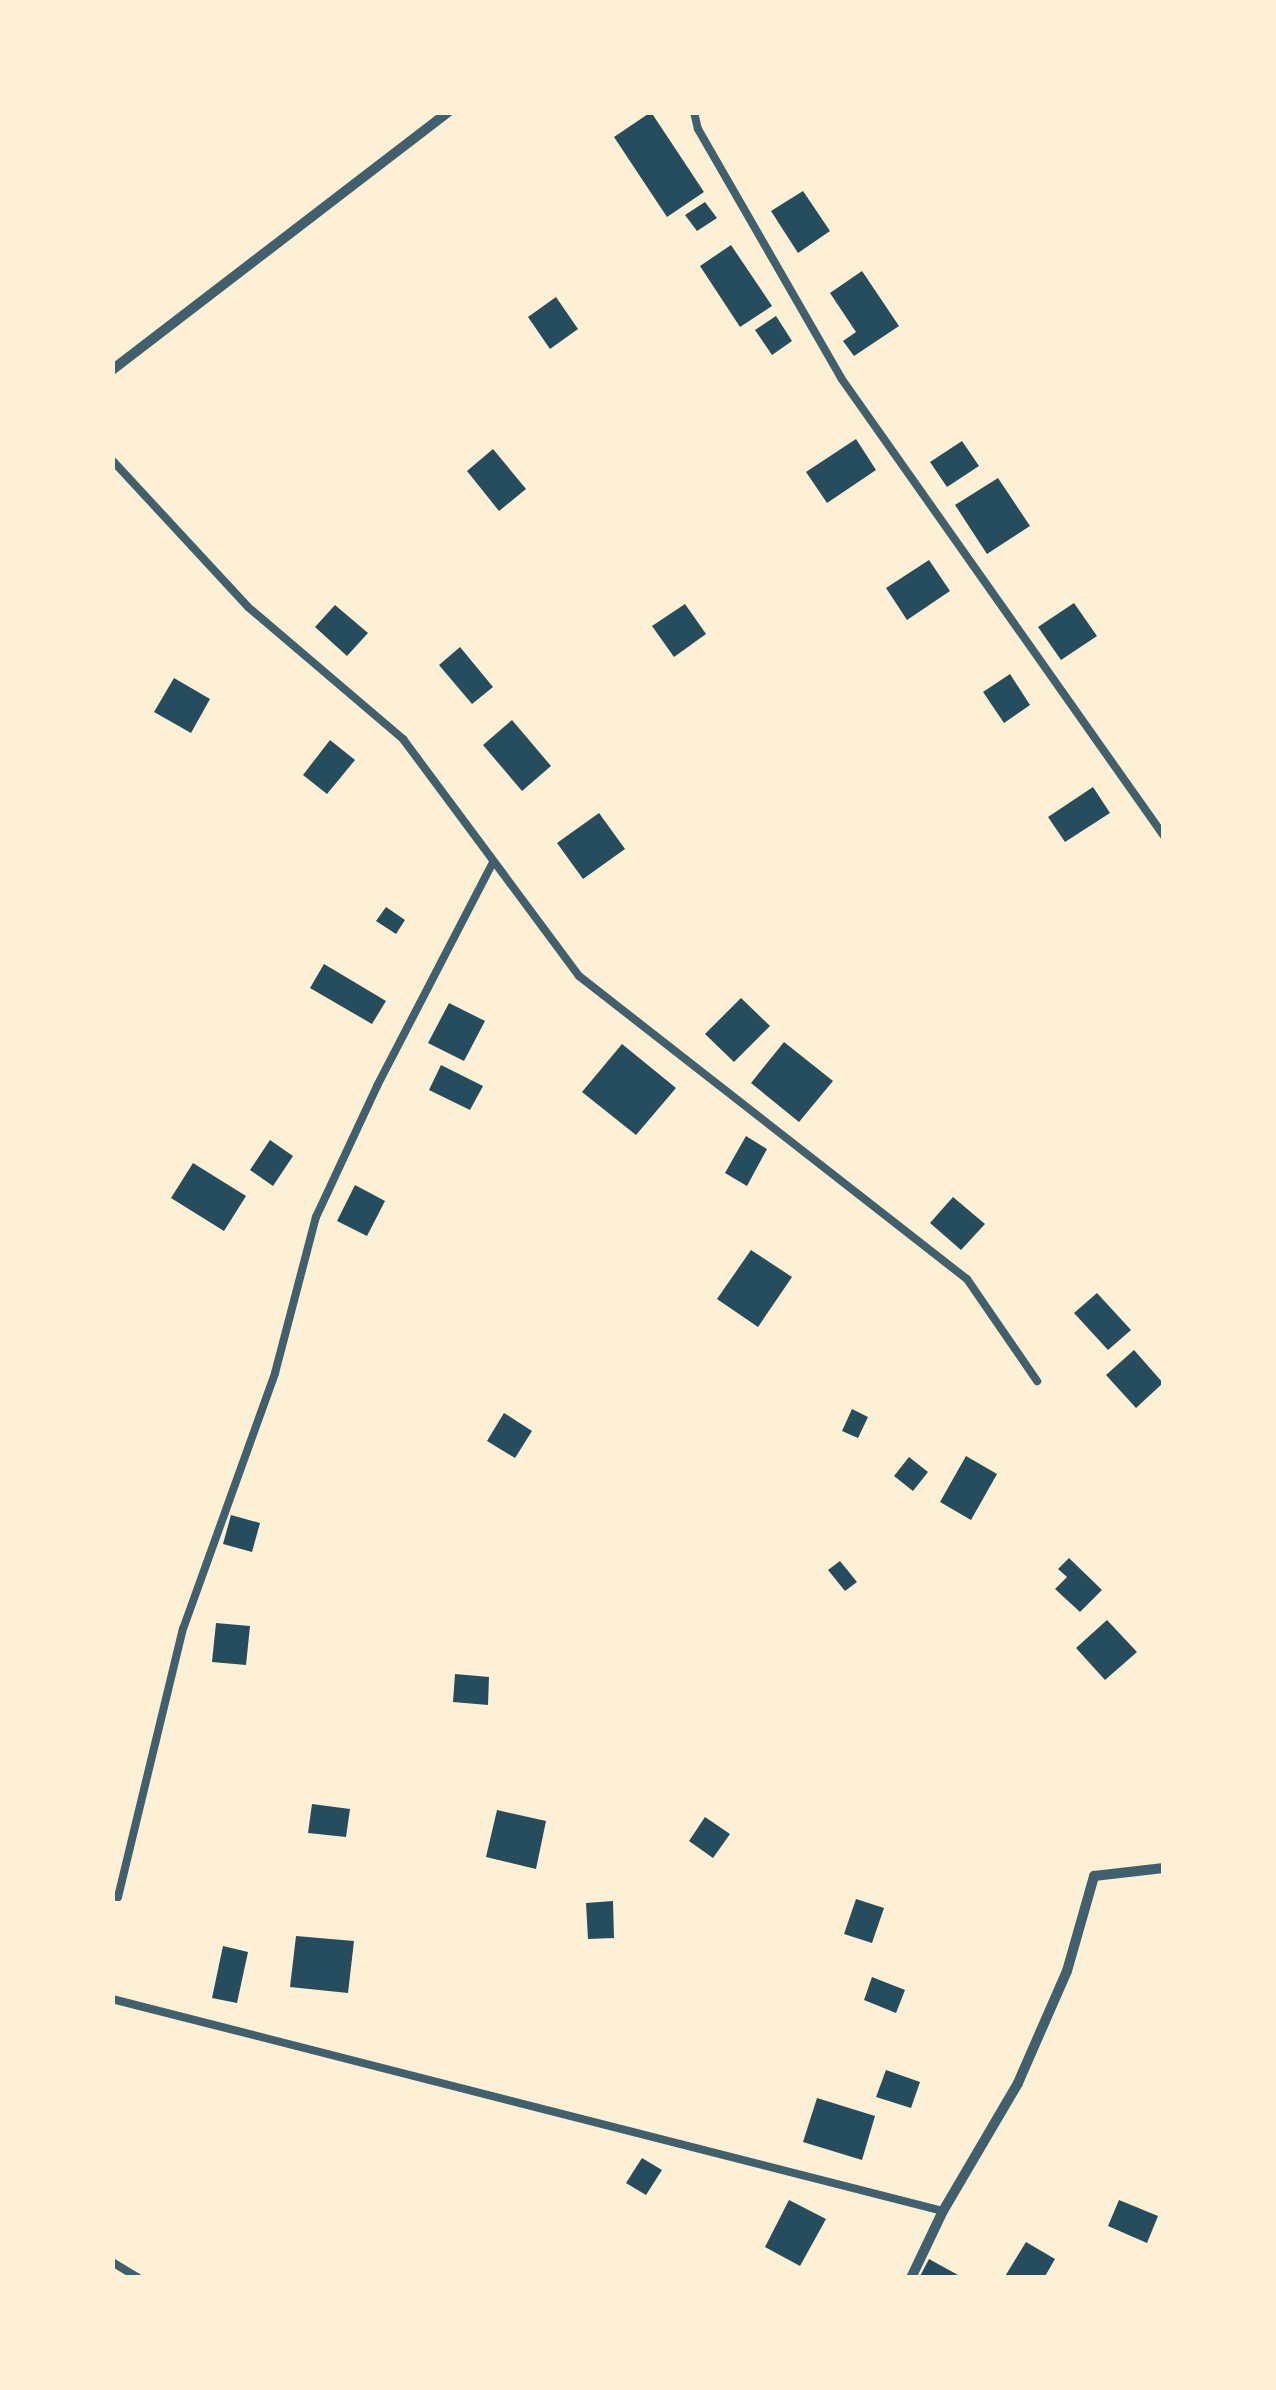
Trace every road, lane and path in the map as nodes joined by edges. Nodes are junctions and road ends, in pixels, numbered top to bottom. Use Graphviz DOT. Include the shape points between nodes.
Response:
graph roads {
  1 [pos="448,112"];
  2 [pos="694,112"];
  3 [pos="112,370"];
  4 [pos="112,460"];
  5 [pos="1164,836"];
  6 [pos="493,862"];
  7 [pos="1037,1381"];
  8 [pos="1164,1868"];
  9 [pos="112,1896"];
  10 [pos="112,2000"];
  11 [pos="943,2211"];
  12 [pos="112,2262"];
  13 [pos="139,2278"];
  14 [pos="911,2278"];
  1 -- 3 [label="street"];
  2 -- 5 [label="lane" via="841,378"];
  4 -- 6 [label="lane" via="248,608 404,739"];
  6 -- 7 [label="lane" via="579,976 967,1279"];
  6 -- 9 [label="lane" via="316,1216 276,1373 182,1629 118,1897"];
  8 -- 11 [label="street" via="1094,1876 1067,1971 1018,2083"];
  10 -- 11 [label="lane"];
  11 -- 14 [label="street"];
  12 -- 13 [label="lane"];
}
